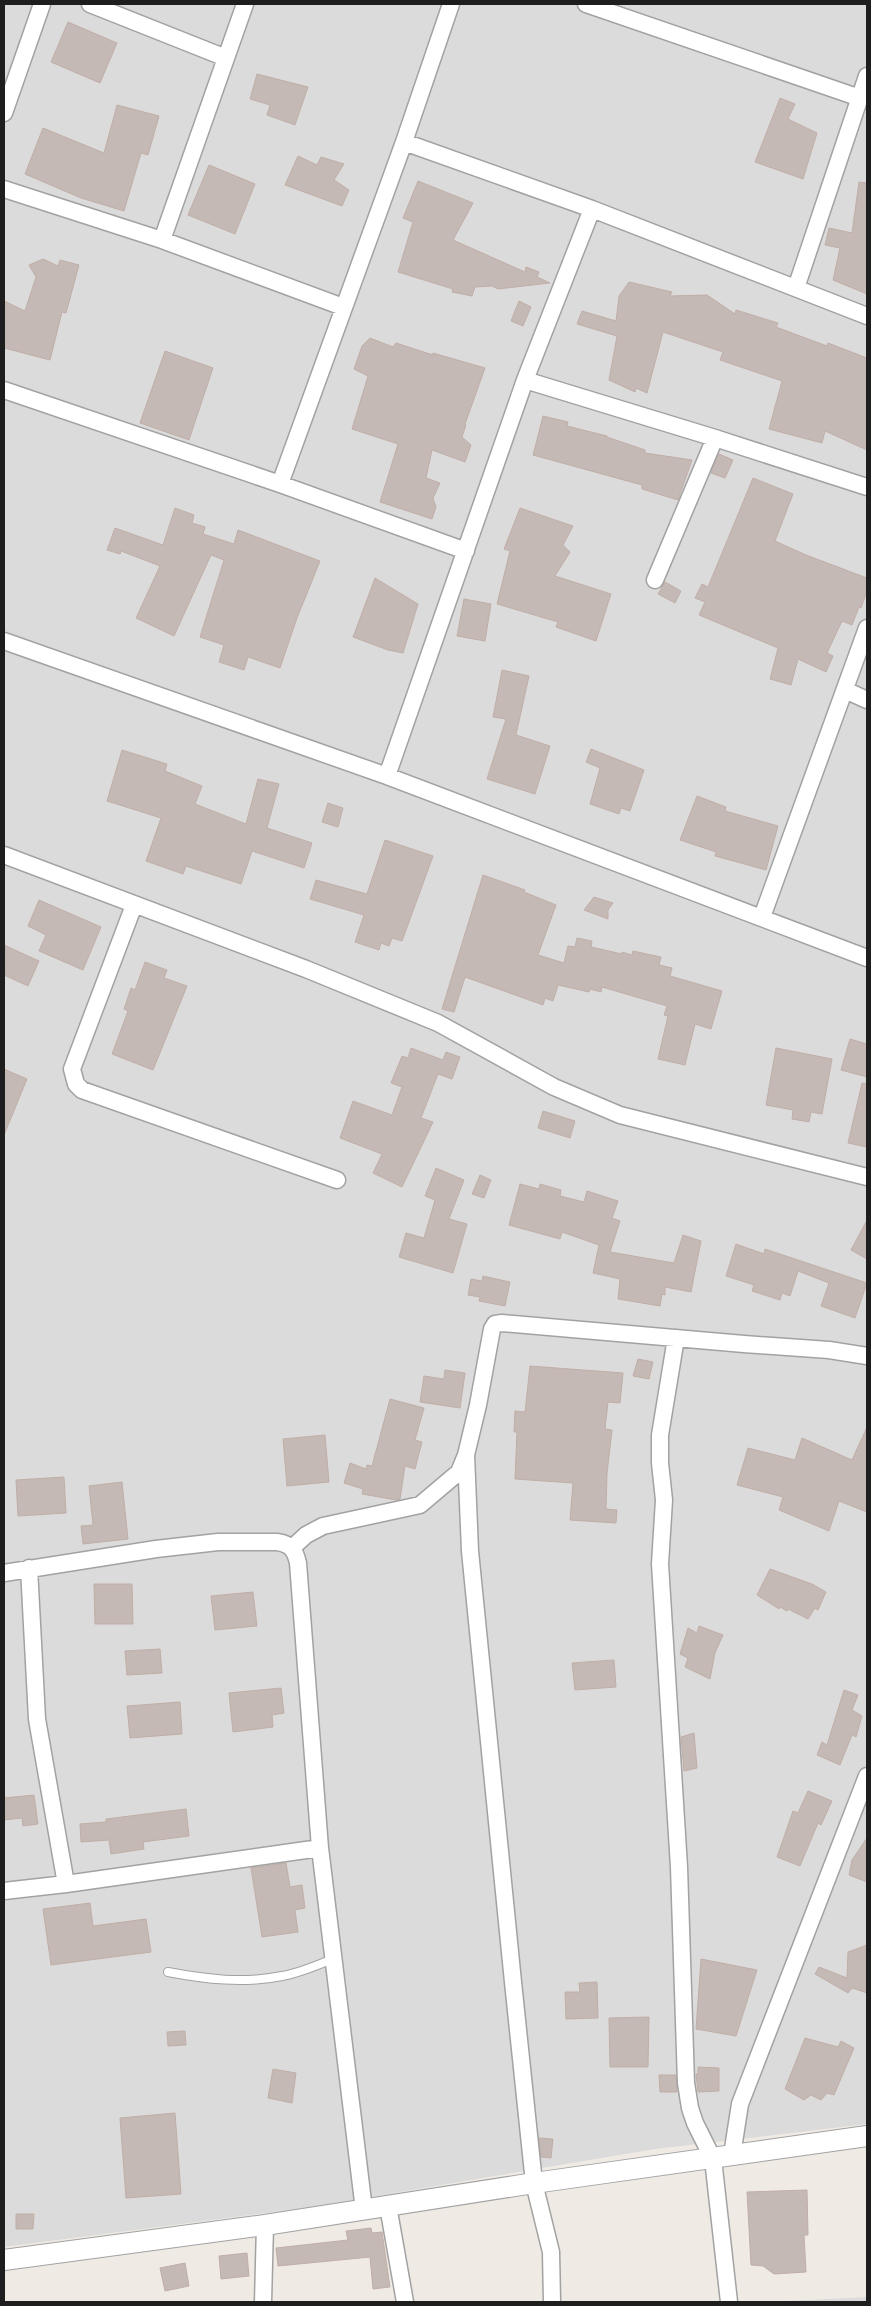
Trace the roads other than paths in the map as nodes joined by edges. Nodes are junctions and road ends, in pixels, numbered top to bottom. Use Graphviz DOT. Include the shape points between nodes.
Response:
graph roads {
  1 [pos="42,4"];
  2 [pos="90,4"];
  3 [pos="245,4"];
  4 [pos="451,4"];
  5 [pos="586,4"];
  6 [pos="226,58"];
  7 [pos="867,76"];
  8 [pos="860,98"];
  9 [pos="4,114"];
  10 [pos="404,142"];
  11 [pos="4,189"];
  12 [pos="592,209"];
  13 [pos="162,240"];
  14 [pos="796,288"];
  15 [pos="343,307"];
  16 [pos="867,316"];
  17 [pos="526,380"];
  18 [pos="4,390"];
  19 [pos="715,438"];
  20 [pos="280,484"];
  21 [pos="867,487"];
  22 [pos="466,551"];
  23 [pos="656,580"];
  24 [pos="867,628"];
  25 [pos="4,641"];
  26 [pos="845,690"];
  27 [pos="867,700"];
  28 [pos="388,776"];
  29 [pos="4,855"];
  30 [pos="134,905"];
  31 [pos="762,917"];
  32 [pos="867,958"];
  33 [pos="867,1177"];
  34 [pos="337,1180"];
  35 [pos="676,1338"];
  36 [pos="867,1356"];
  37 [pos="466,1455"];
  38 [pos="292,1548"];
  39 [pos="29,1568"];
  40 [pos="4,1573"];
  41 [pos="867,1776"];
  42 [pos="320,1848"];
  43 [pos="66,1884"];
  44 [pos="4,1891"];
  45 [pos="333,1960"];
  46 [pos="168,1972"];
  47 [pos="867,2136"];
  48 [pos="723,2157"];
  49 [pos="534,2183"];
  50 [pos="388,2206"];
  51 [pos="364,2210"];
  52 [pos="264,2225"];
  53 [pos="4,2260"];
  54 [pos="263,2302"];
  55 [pos="404,2302"];
  56 [pos="552,2302"];
  57 [pos="729,2302"];
  1 -- 9 [label="street"];
  2 -- 6 [label="street"];
  3 -- 6 [label="street"];
  4 -- 10 [label="street"];
  5 -- 8 [label="street"];
  6 -- 13 [label="street"];
  7 -- 8 [label="street"];
  8 -- 14 [label="street"];
  10 -- 12 [label="street"];
  10 -- 15 [label="street"];
  11 -- 13 [label="street"];
  12 -- 14 [label="street"];
  12 -- 17 [label="street"];
  13 -- 15 [label="street"];
  14 -- 16 [label="street"];
  15 -- 20 [label="street"];
  17 -- 19 [label="street"];
  17 -- 22 [label="street"];
  18 -- 20 [label="street"];
  19 -- 21 [label="street"];
  19 -- 23 [label="street"];
  20 -- 22 [label="street"];
  22 -- 28 [label="street"];
  24 -- 26 [label="street"];
  25 -- 28 [label="street"];
  26 -- 27 [label="street"];
  26 -- 31 [label="street"];
  28 -- 31 [label="street"];
  29 -- 30 [label="street"];
  30 -- 33 [label="street" via="306,969 438,1023 554,1087 620,1115"];
  30 -- 34 [label="street" via="72,1069 76,1084 82,1090"];
  31 -- 32 [label="street"];
  35 -- 36 [label="street"];
  35 -- 37 [label="street" via="495,1324"];
  35 -- 48 [label="street" via="660,1434 664,1500 660,1564 679,1867 686,2083 695,2123"];
  37 -- 38 [label="street" via="459,1472 420,1504 323,1526"];
  37 -- 49 [label="street" via="470,1551"];
  38 -- 39 [label="street" via="277,1542 218,1542"];
  38 -- 42 [label="street" via="298,1563"];
  39 -- 40 [label="street"];
  39 -- 43 [label="street" via="38,1719"];
  41 -- 48 [label="street" via="740,2104"];
  42 -- 43 [label="street"];
  42 -- 45 [label="street"];
  43 -- 44 [label="street"];
  45 -- 46 [label="lane" via="282,1977 260,1979 212,1980"];
  45 -- 51 [label="street"];
  47 -- 48 [label="street"];
  48 -- 49 [label="street"];
  48 -- 57 [label="street"];
  49 -- 50 [label="street"];
  49 -- 56 [label="street" via="550,2252"];
  50 -- 51 [label="street"];
  50 -- 55 [label="street"];
  51 -- 52 [label="street"];
  52 -- 53 [label="street"];
  52 -- 54 [label="street"];
}
